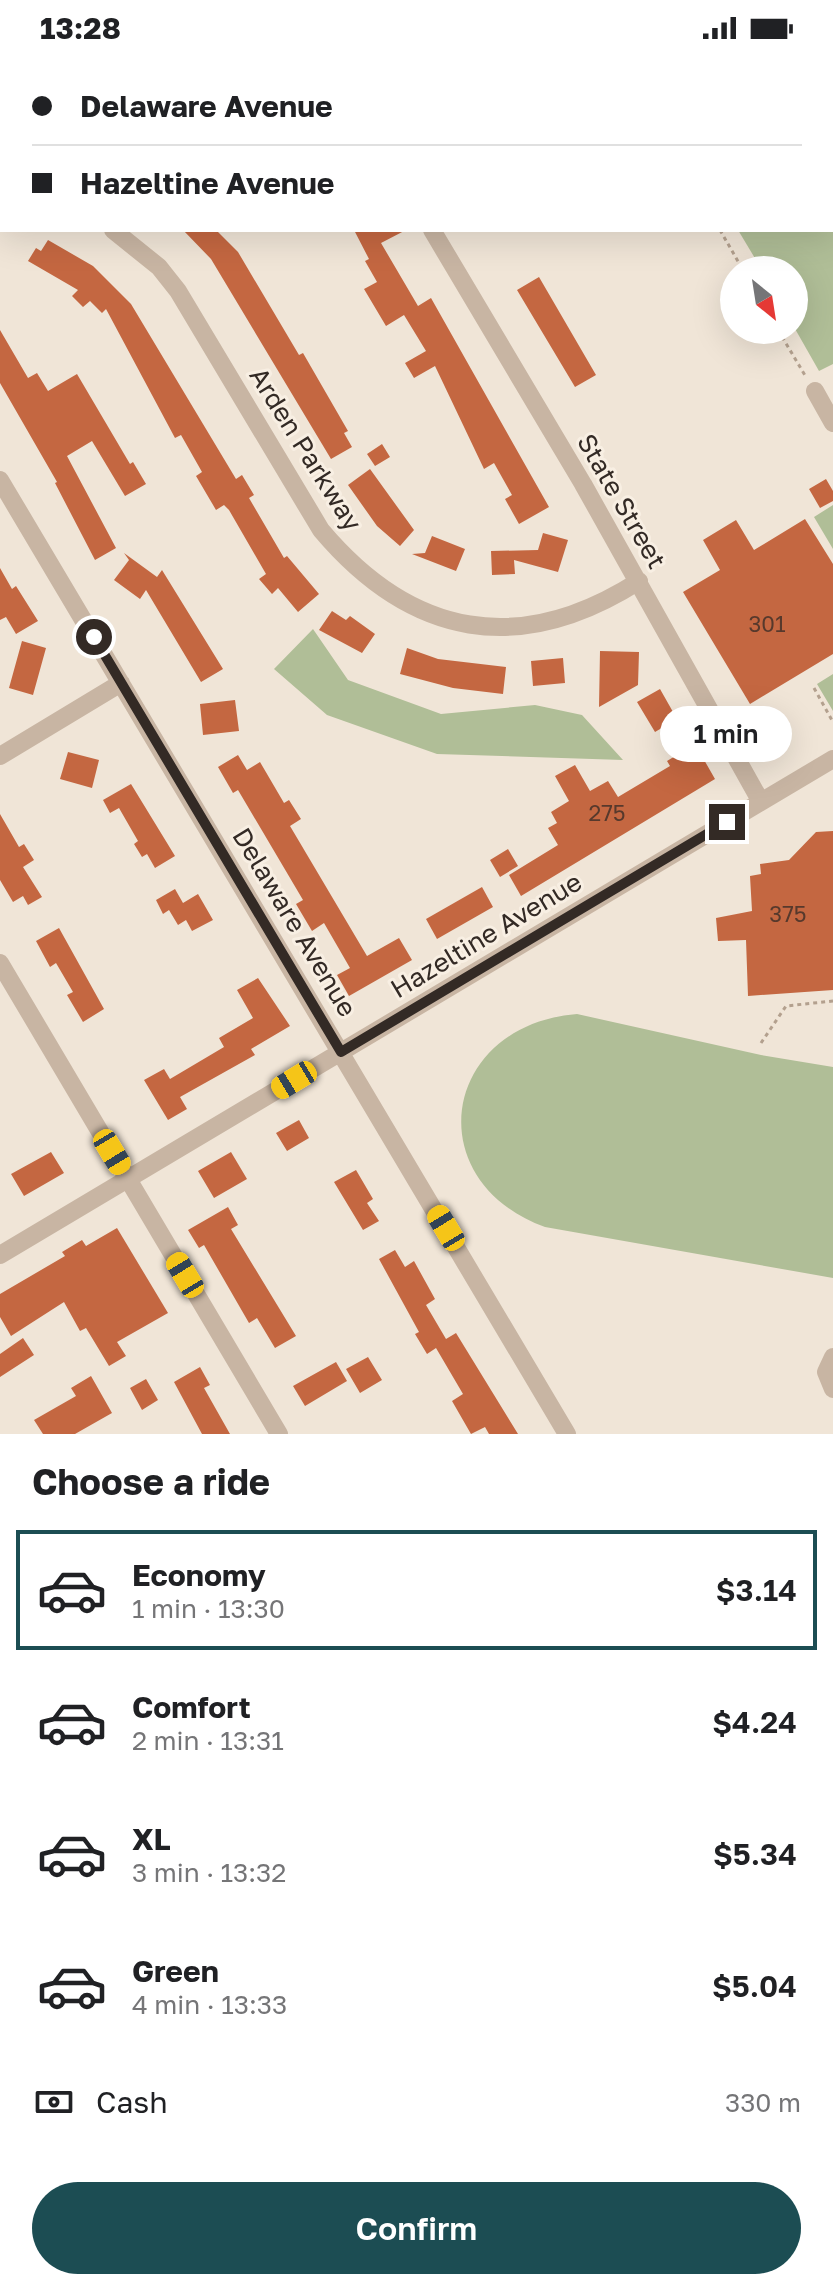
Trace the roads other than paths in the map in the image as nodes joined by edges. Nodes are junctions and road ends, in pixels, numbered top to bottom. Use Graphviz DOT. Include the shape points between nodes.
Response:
graph roads {
  1 [pos="115,232"];
  2 [pos="433,232"];
  3 [pos="815,391"];
  4 [pos="833,423"];
  5 [pos="0,480"];
  6 [pos="639,581"];
  7 [pos="121,683"];
  8 [pos="0,756"];
  9 [pos="833,759"];
  10 [pos="761,802"];
  11 [pos="0,963"];
  12 [pos="341,1052"];
  13 [pos="129,1179"];
  14 [pos="0,1255"];
  15 [pos="830,1360"];
  16 [pos="833,1389"];
  17 [pos="279,1434"];
  18 [pos="567,1434"];
  1 -- 6 [label="street, Arden Parkway" via="159,267 178,291 321,530 345,559 390,595 425,612 494,628 566,620"];
  2 -- 6 [label="street, State Street"];
  3 -- 4 [label="street"];
  5 -- 7 [label="street, Delaware Avenue"];
  6 -- 10 [label="street, State Street"];
  7 -- 8 [label="street"];
  7 -- 12 [label="street, Delaware Avenue"];
  9 -- 10 [label="street, Hazeltine Avenue"];
  10 -- 12 [label="street, Hazeltine Avenue"];
  11 -- 13 [label="street"];
  12 -- 13 [label="street, Hazeltine Avenue"];
  12 -- 18 [label="street, Delaware Avenue"];
  13 -- 14 [label="street, Hazeltine Avenue"];
  13 -- 17 [label="street"];
  15 -- 16 [label="street" via="826,1372"];
}
